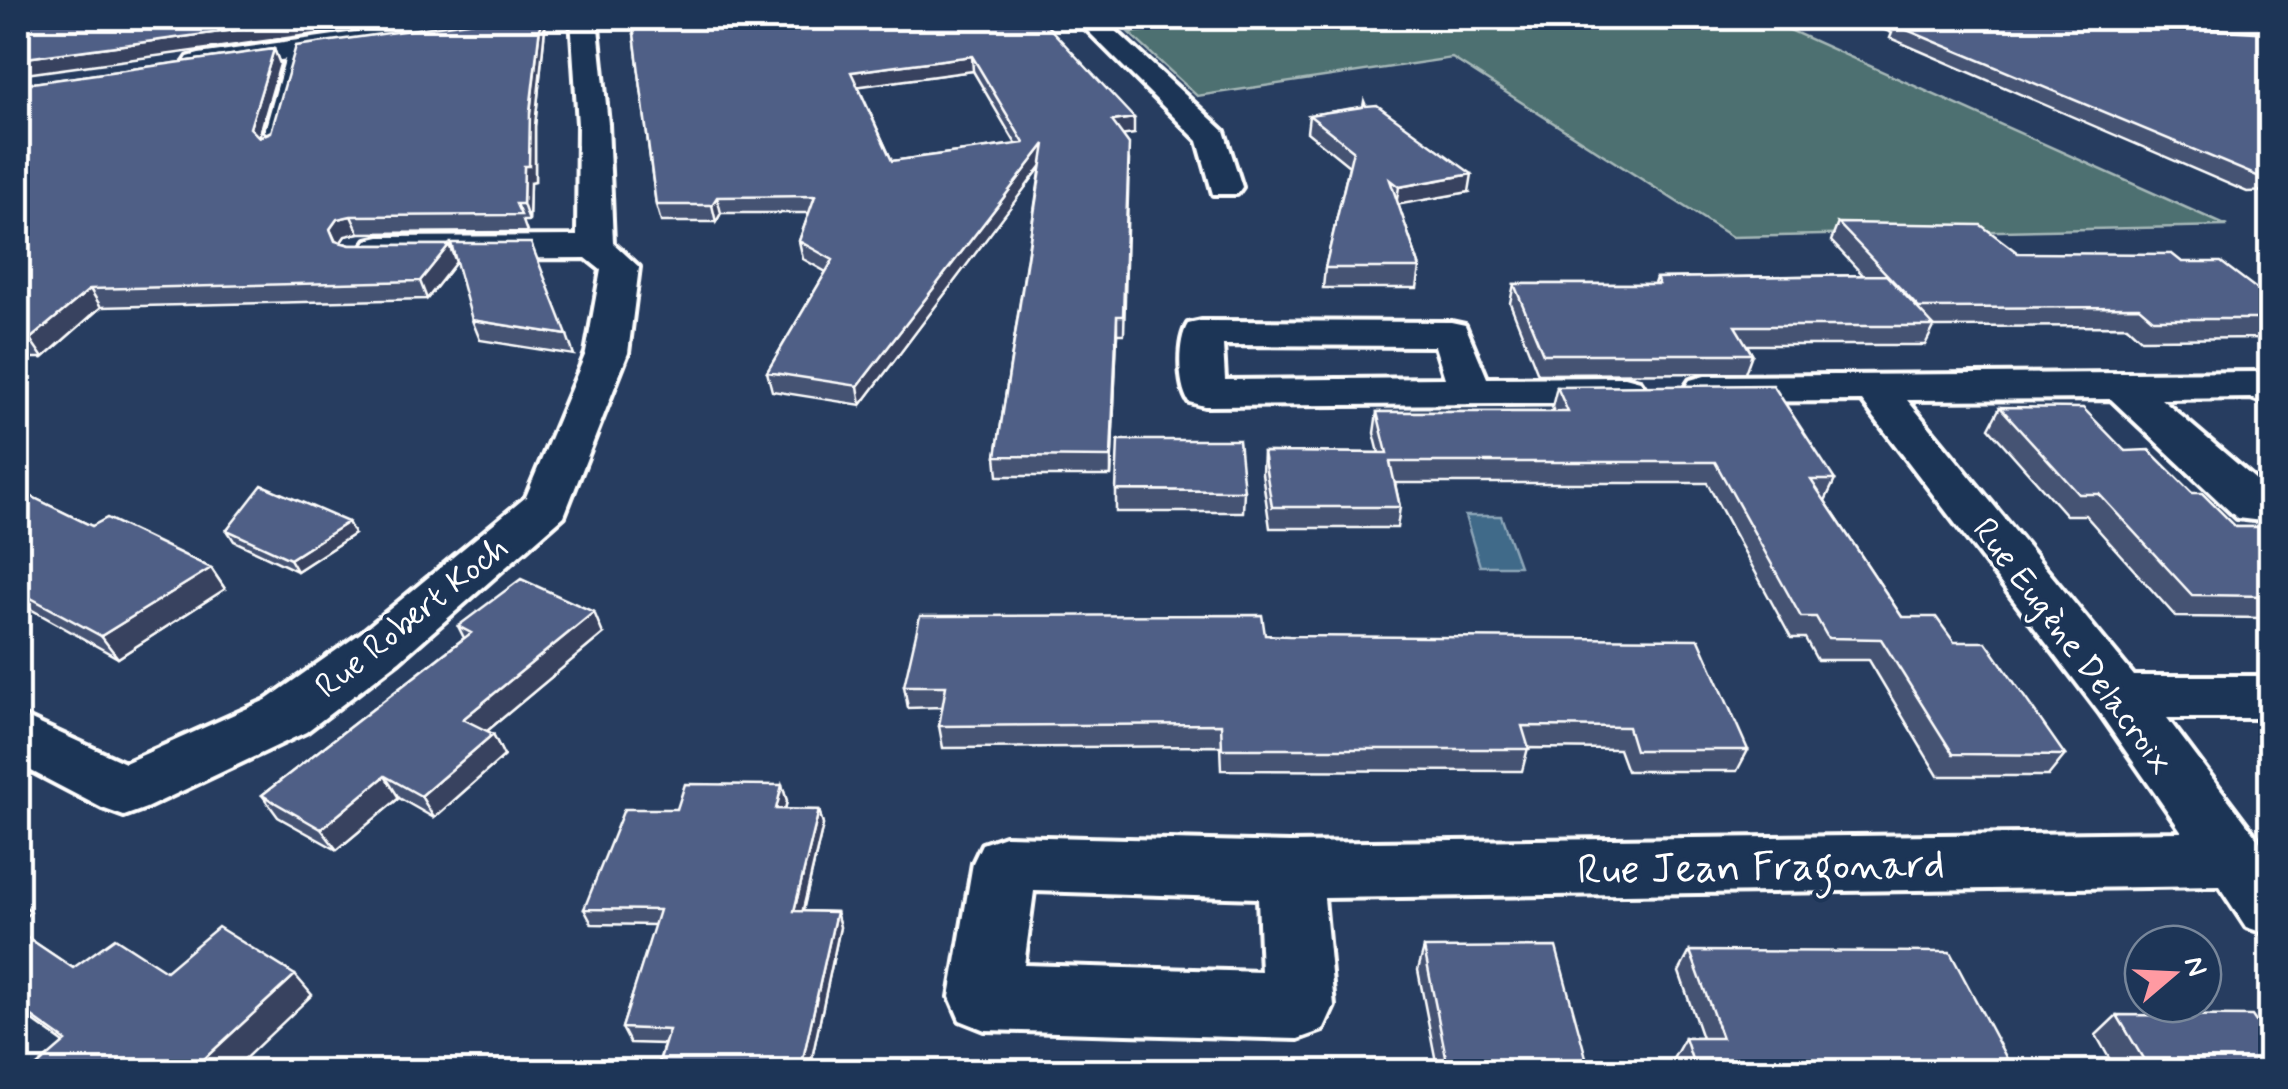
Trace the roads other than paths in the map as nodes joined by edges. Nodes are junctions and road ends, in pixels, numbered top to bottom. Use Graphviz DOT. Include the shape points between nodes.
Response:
graph roads {
  1 [pos="513,18"];
  2 [pos="584,18"];
  3 [pos="1088,18"];
  4 [pos="294,49"];
  5 [pos="179,66"];
  6 [pos="269,145"];
  7 [pos="1225,187"];
  8 [pos="595,247"];
  9 [pos="359,248"];
  10 [pos="2122,386"];
  11 [pos="1874,388"];
  12 [pos="1470,391"];
  13 [pos="2270,392"];
  14 [pos="2270,507"];
  15 [pos="2119,696"];
  16 [pos="2270,698"];
  17 [pos="18,737"];
  18 [pos="1289,871"];
  19 [pos="2252,883"];
  1 -- 4 [label="street"];
  2 -- 8 [label="street, Rue Robert Koch"];
  3 -- 7 [label="street" via="1212,138"];
  4 -- 5 [label="street"];
  4 -- 6 [label="lane"];
  8 -- 9 [label="street"];
  8 -- 17 [label="street, Rue Robert Koch" via="620,268 607,354 547,505 380,648 286,716 124,790"];
  10 -- 11 [label="street"];
  10 -- 13 [label="street" via="2261,385"];
  10 -- 14 [label="street" via="2254,507"];
  11 -- 12 [label="street"];
  11 -- 15 [label="street, Rue Eugène Delacroix"];
  12 -- 12 [label="street" via="1451,334 1202,333 1204,393"];
  15 -- 16 [label="street"];
  15 -- 19 [label="street, Rue Eugène Delacroix"];
  18 -- 18 [label="street, Rue Jean Fragonard" via="1004,864 986,996 1298,1006"];
  18 -- 19 [label="street, Rue Jean Fragonard"];
}
